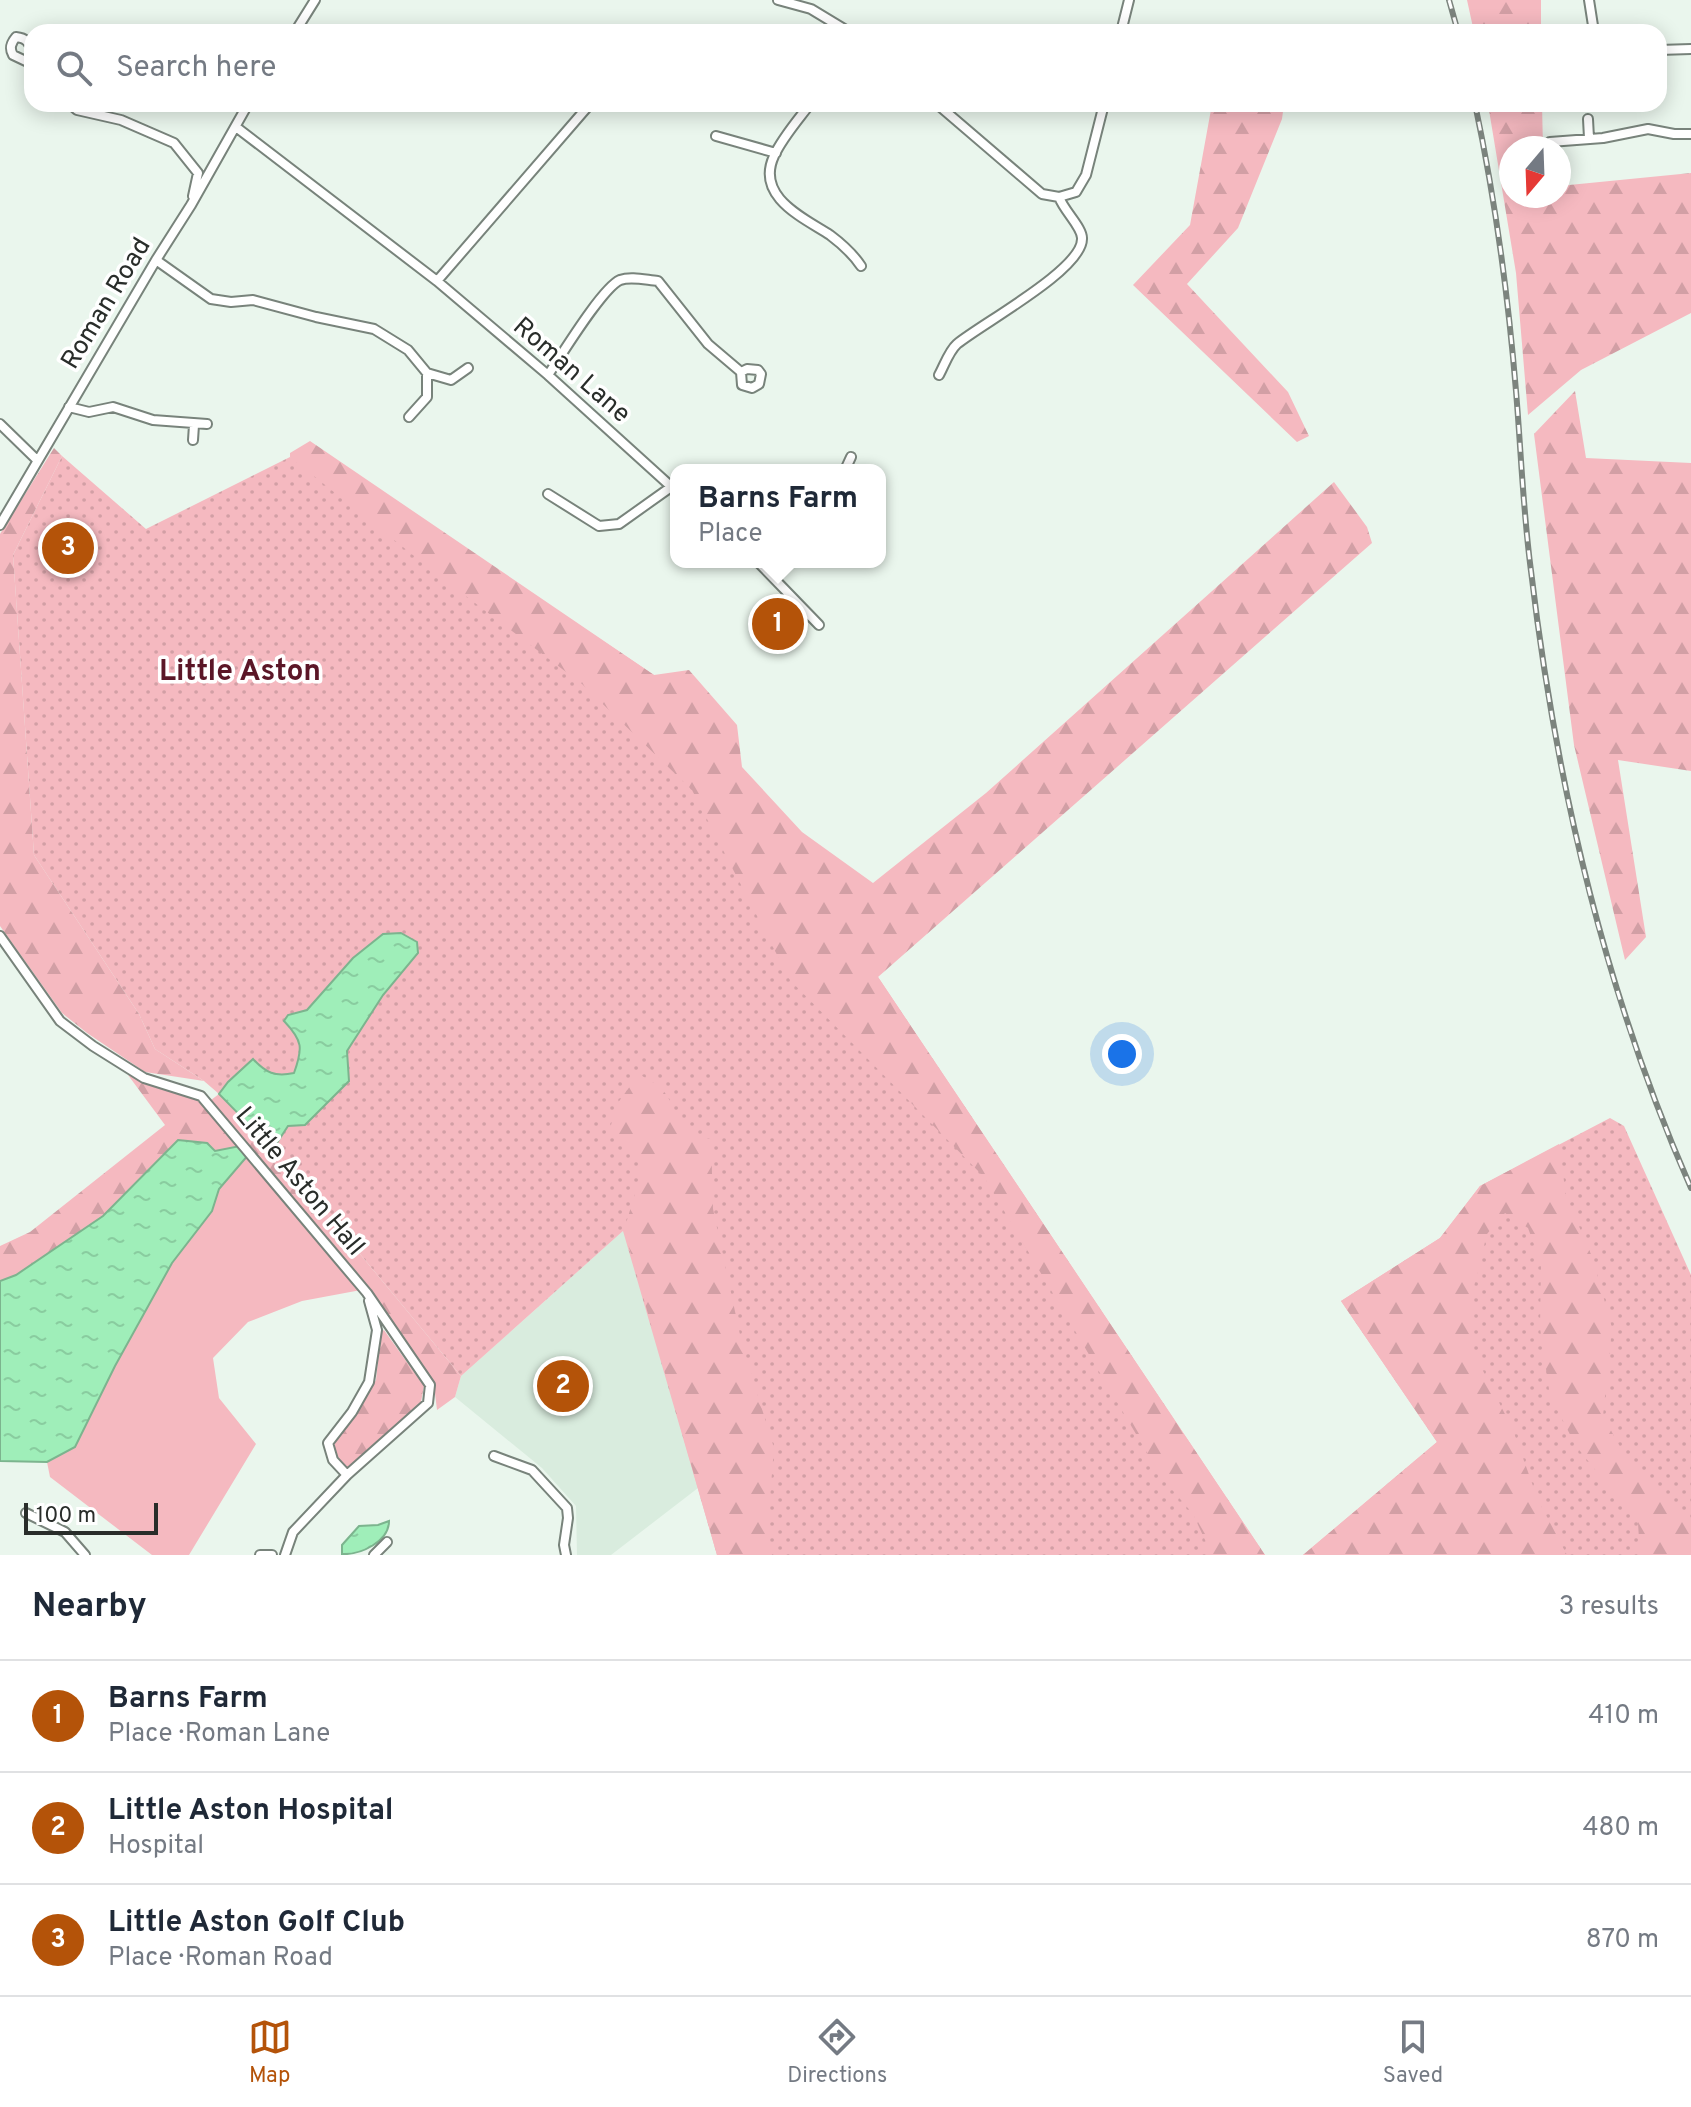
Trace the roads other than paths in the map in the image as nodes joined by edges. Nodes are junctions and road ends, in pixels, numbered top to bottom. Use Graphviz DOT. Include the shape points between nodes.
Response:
graph roads {
  1 [pos="315,0"];
  2 [pos="778,0"];
  3 [pos="1129,0"];
  4 [pos="1589,0"];
  5 [pos="300,24"];
  6 [pos="836,24"];
  7 [pos="1123,24"];
  8 [pos="1593,24"];
  9 [pos="24,38"];
  10 [pos="1691,49"];
  11 [pos="1667,50"];
  12 [pos="24,60"];
  13 [pos="86,112"];
  14 [pos="242,112"];
  15 [pos="583,112"];
  16 [pos="804,112"];
  17 [pos="946,112"];
  18 [pos="1102,112"];
  19 [pos="1588,119"];
  20 [pos="236,127"];
  21 [pos="1691,134"];
  22 [pos="716,136"];
  23 [pos="1589,138"];
  24 [pos="1571,140"];
  25 [pos="776,153"];
  26 [pos="1059,197"];
  27 [pos="191,205"];
  28 [pos="156,260"];
  29 [pos="861,266"];
  30 [pos="437,281"];
  31 [pos="468,368"];
  32 [pos="741,372"];
  33 [pos="427,373"];
  34 [pos="548,375"];
  35 [pos="939,375"];
  36 [pos="69,407"];
  37 [pos="409,417"];
  38 [pos="0,424"];
  39 [pos="207,424"];
  40 [pos="194,425"];
  41 [pos="193,440"];
  42 [pos="851,457"];
  43 [pos="37,460"];
  44 [pos="848,464"];
  45 [pos="670,486"];
  46 [pos="670,491"];
  47 [pos="548,494"];
  48 [pos="0,525"];
  49 [pos="764,568"];
  50 [pos="819,625"];
  51 [pos="0,936"];
  52 [pos="367,1293"];
  53 [pos="494,1456"];
  54 [pos="347,1475"];
  55 [pos="26,1513"];
  56 [pos="387,1542"];
  57 [pos="85,1555"];
  58 [pos="260,1555"];
  59 [pos="272,1555"];
  60 [pos="285,1555"];
  61 [pos="374,1555"];
  62 [pos="566,1555"];
  1 -- 5 [label="street"];
  2 -- 6 [label="street" via="811,9"];
  3 -- 7 [label="street"];
  4 -- 8 [label="street"];
  9 -- 12 [label="street" via="16,37 10,50"];
  10 -- 11 [label="street"];
  13 -- 27 [label="street" via="121,120 174,143 198,173"];
  14 -- 20 [label="street, Roman Road"];
  15 -- 30 [label="street"];
  16 -- 25 [label="street"];
  17 -- 26 [label="street" via="1042,194"];
  18 -- 26 [label="street" via="1086,175 1076,192"];
  19 -- 23 [label="street"];
  20 -- 27 [label="street, Roman Road"];
  20 -- 30 [label="street, Roman Lane"];
  21 -- 23 [label="street" via="1648,129"];
  22 -- 25 [label="street"];
  23 -- 24 [label="street"];
  25 -- 29 [label="street" via="771,177 779,198 841,244"];
  26 -- 35 [label="street" via="1083,237 1080,248 1051,279 955,345"];
  27 -- 28 [label="street, Roman Road"];
  28 -- 33 [label="street" via="211,299 253,300 374,329 408,350"];
  28 -- 36 [label="street, Roman Road"];
  30 -- 34 [label="street, Roman Lane"];
  31 -- 33 [label="street" via="451,380"];
  32 -- 34 [label="street" via="708,344 658,281 632,278 618,281 603,296"];
  33 -- 37 [label="street" via="427,397"];
  34 -- 45 [label="street, Roman Lane"];
  36 -- 40 [label="street" via="89,412 113,407 153,420"];
  36 -- 43 [label="street, Roman Road"];
  38 -- 43 [label="street"];
  39 -- 40 [label="street"];
  40 -- 41 [label="street"];
  42 -- 44 [label="street"];
  43 -- 48 [label="street, Roman Road"];
  46 -- 47 [label="street" via="619,524 599,526"];
  49 -- 50 [label="street"];
  51 -- 52 [label="street, Little Aston Hall" via="60,1021 144,1078 201,1096"];
  52 -- 54 [label="street, Little Aston Hall" via="377,1330 369,1382 328,1443 333,1460"];
  52 -- 54 [label="street, Little Aston Hall" via="430,1385 428,1403"];
  53 -- 62 [label="street" via="532,1470 567,1508"];
  54 -- 60 [label="street, Little Aston Hall" via="293,1532"];
  55 -- 57 [label="street" via="65,1532"];
  56 -- 61 [label="street"];
  58 -- 59 [label="street"];
}
